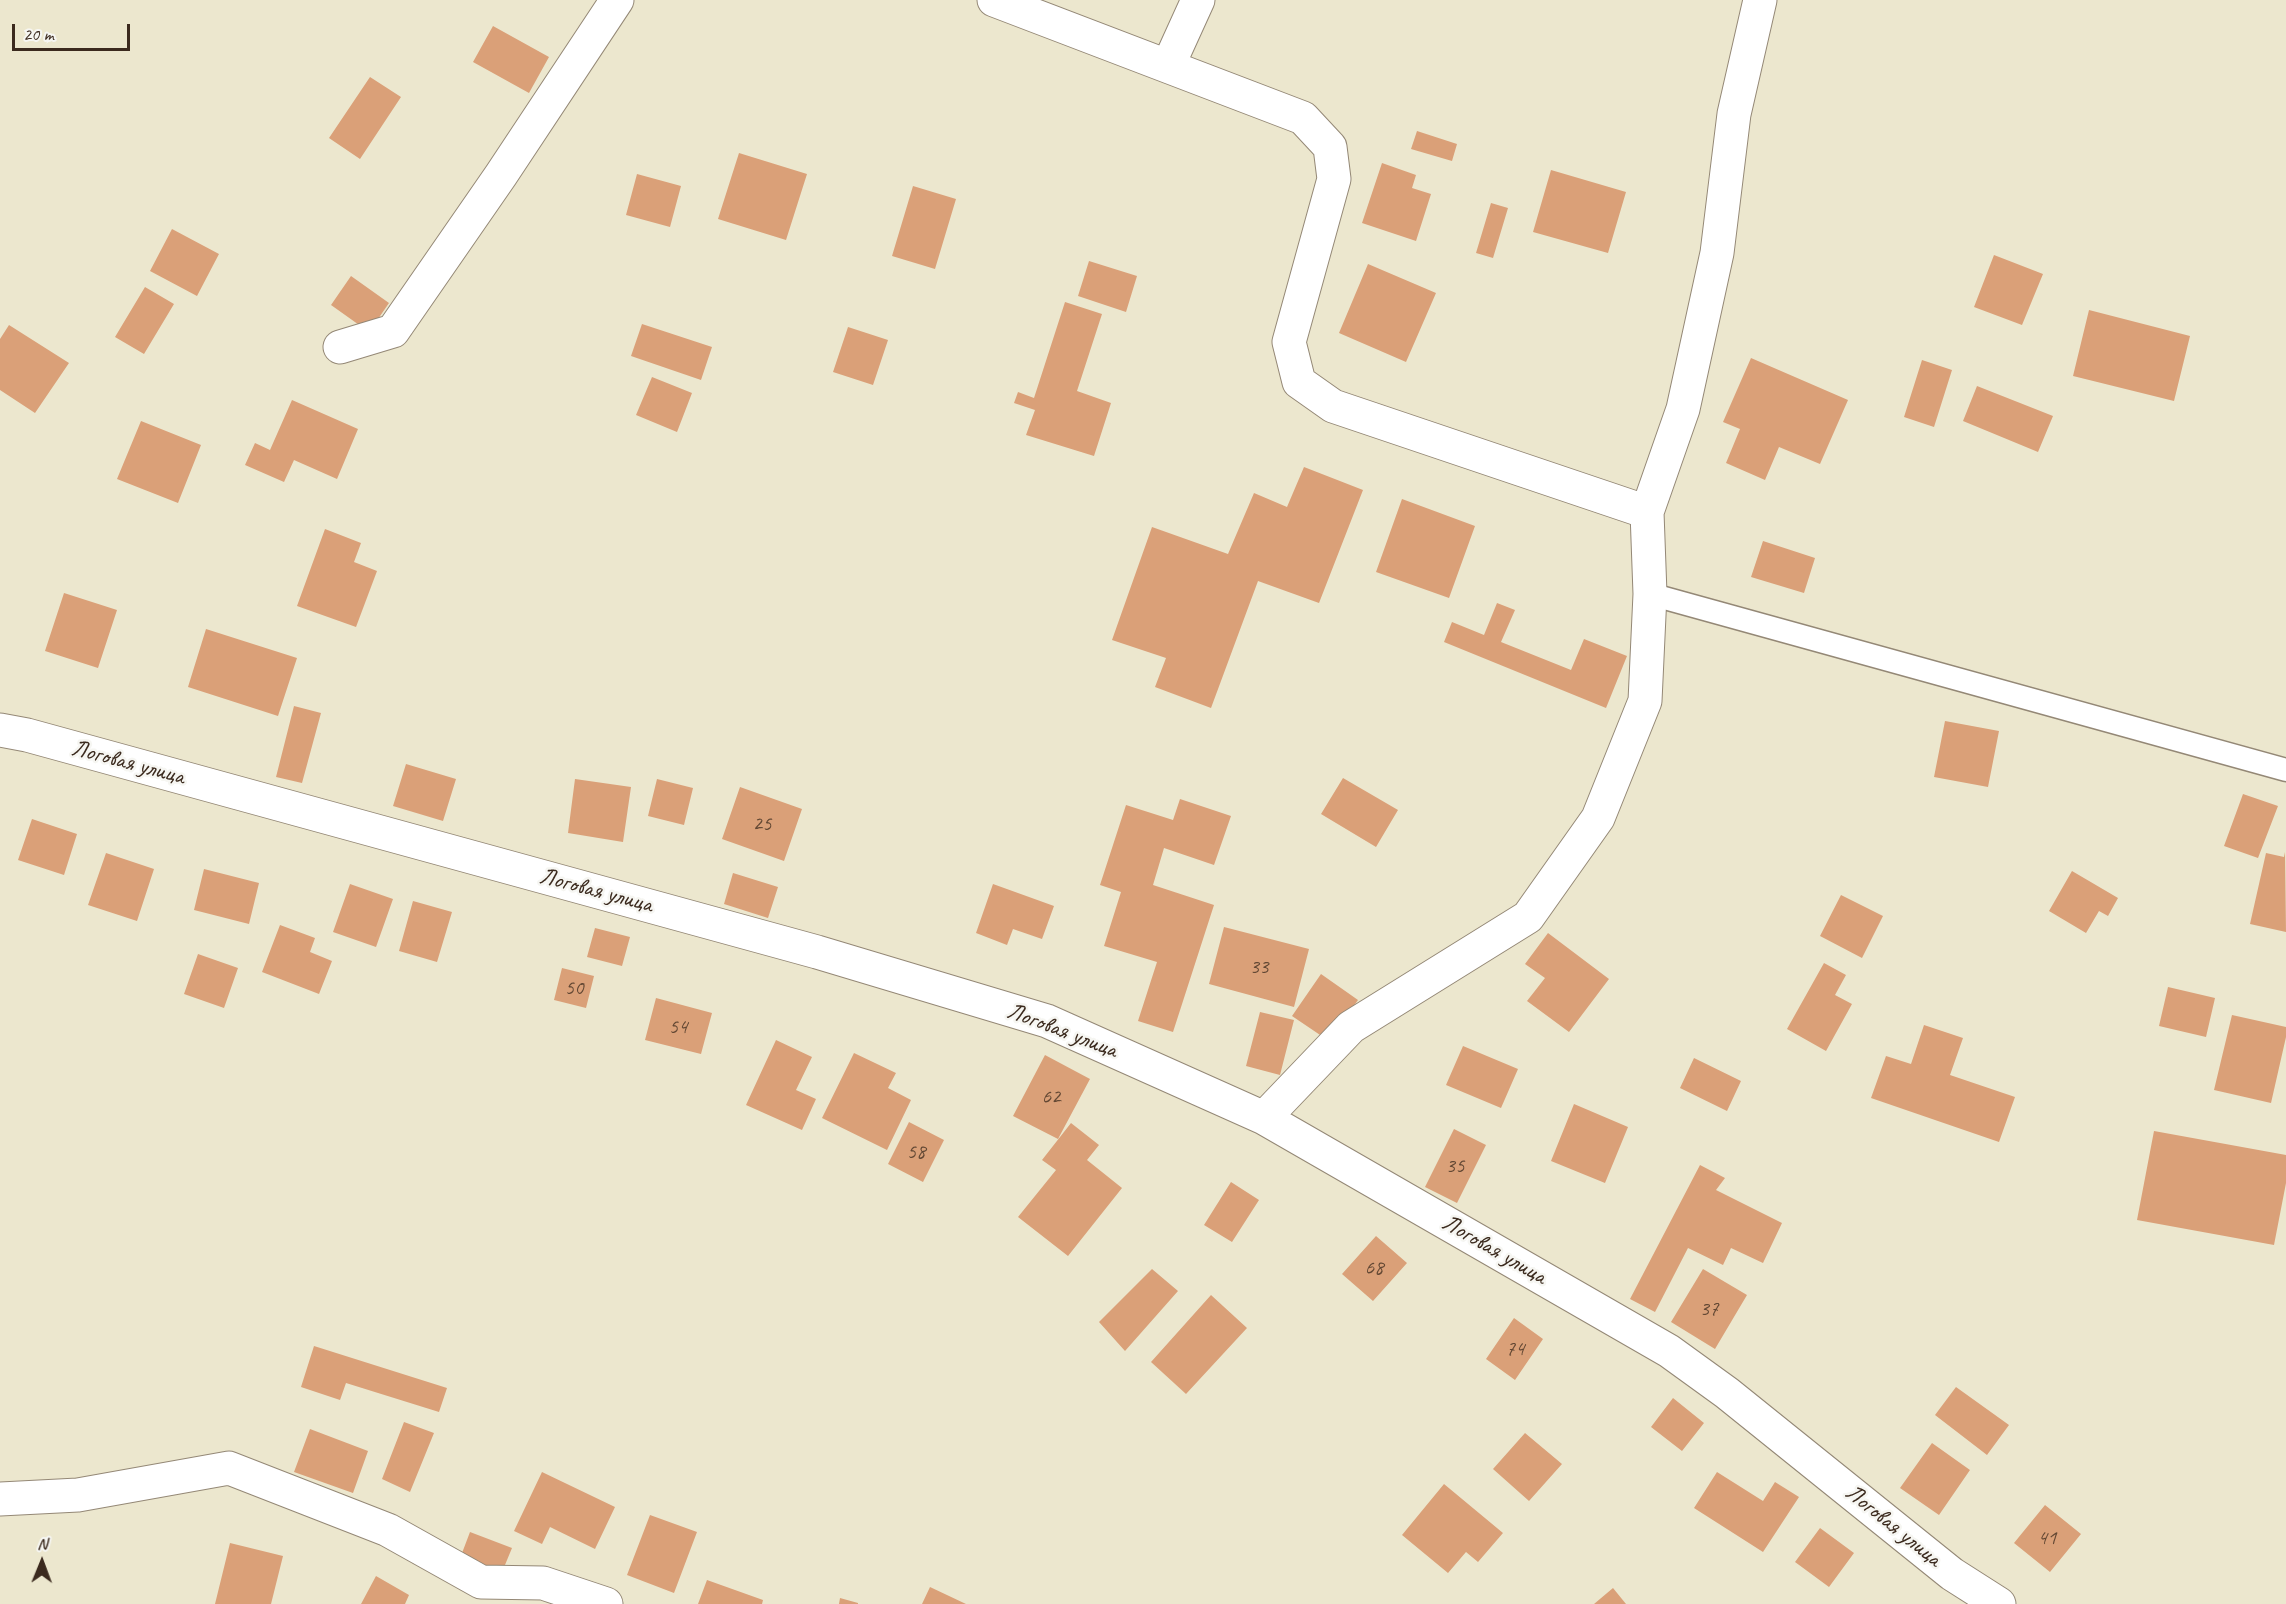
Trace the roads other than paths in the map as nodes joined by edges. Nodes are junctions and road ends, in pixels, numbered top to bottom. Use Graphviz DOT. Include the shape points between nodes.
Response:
graph roads {
  1 [pos="617,0"];
  2 [pos="994,0"];
  3 [pos="1198,0"];
  4 [pos="1760,0"];
  5 [pos="1168,66"];
  6 [pos="340,347"];
  7 [pos="1647,512"];
  8 [pos="1650,594"];
  9 [pos="0,730"];
  10 [pos="2286,770"];
  11 [pos="1264,1118"];
  12 [pos="0,1498"];
  13 [pos="606,1604"];
  14 [pos="1999,1604"];
  1 -- 6 [label="street" via="393,331"];
  2 -- 5 [label="street"];
  3 -- 5 [label="street"];
  4 -- 7 [label="street" via="1734,114 1717,253 1683,409"];
  5 -- 7 [label="street" via="1303,118 1330,147 1334,179 1289,342 1299,382 1333,406"];
  7 -- 8 [label="street"];
  8 -- 10 [label="lane"];
  8 -- 11 [label="street" via="1645,701 1598,818 1528,917 1351,1027"];
  9 -- 11 [label="street, Логовая улица" via="817,952 1047,1020"];
  11 -- 14 [label="street, Логовая улица" via="1669,1351 1952,1574"];
  12 -- 13 [label="street" via="78,1495 229,1468 388,1530 481,1582 543,1583"];
}
